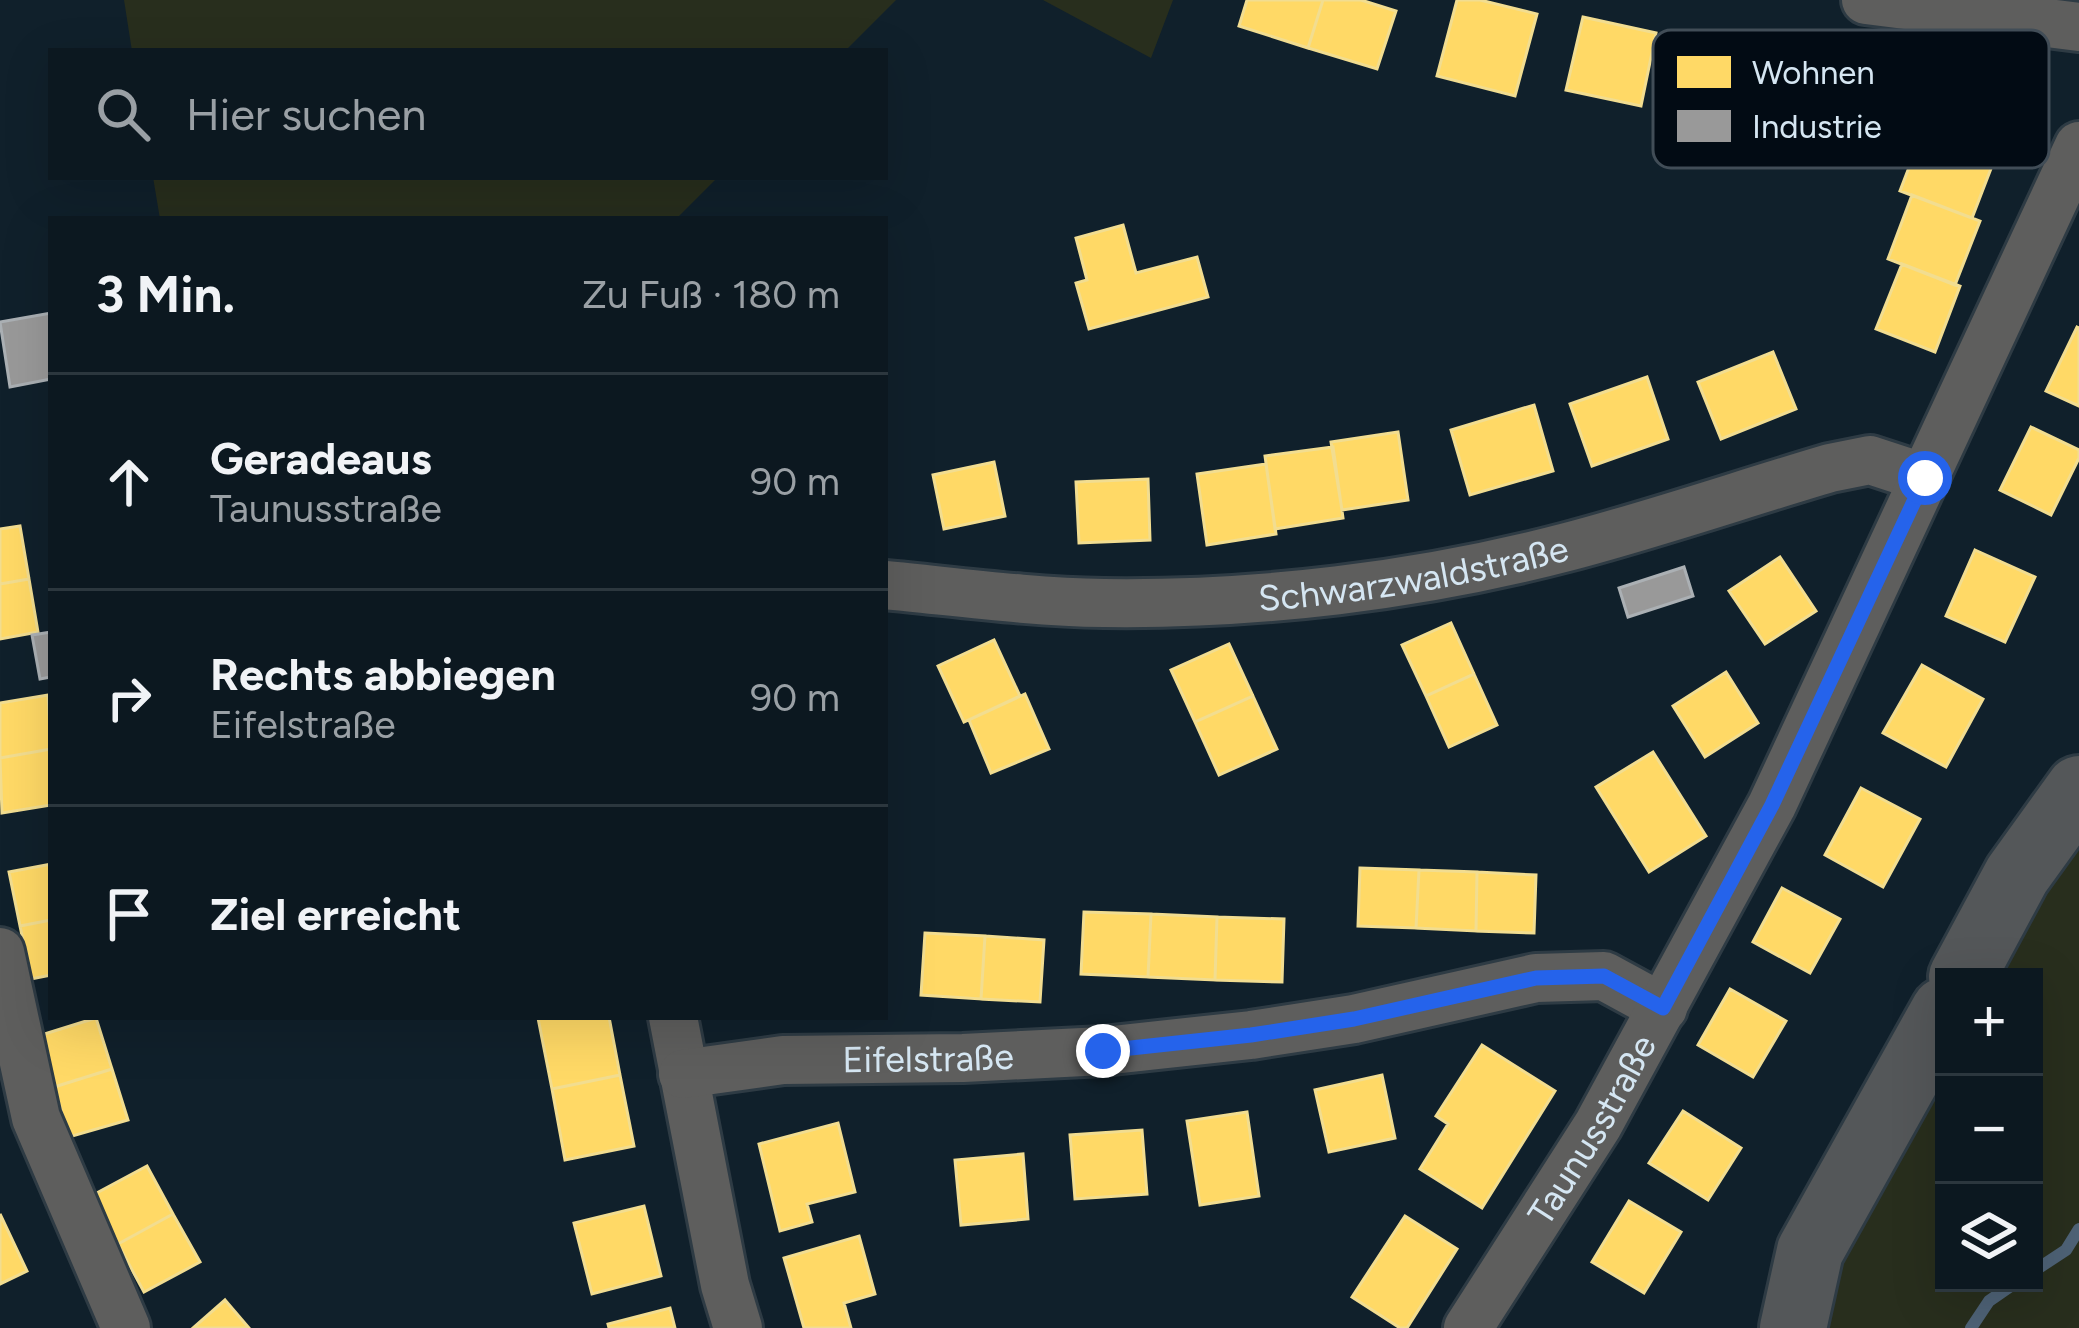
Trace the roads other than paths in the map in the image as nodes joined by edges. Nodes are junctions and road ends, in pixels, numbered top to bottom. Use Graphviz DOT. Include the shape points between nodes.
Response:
graph roads {
  1 [pos="1866,0"];
  2 [pos="2079,27"];
  3 [pos="2079,146"];
  4 [pos="1925,478"];
  5 [pos="888,585"];
  6 [pos="2079,789"];
  7 [pos="0,952"];
  8 [pos="1967,968"];
  9 [pos="1663,1008"];
  10 [pos="674,1020"];
  11 [pos="1935,1027"];
  12 [pos="683,1074"];
  13 [pos="126,1328"];
  14 [pos="738,1328"];
  15 [pos="1468,1328"];
  16 [pos="1793,1328"];
  1 -- 2 [label="street"];
  3 -- 4 [label="street, Taunusstraße"];
  4 -- 5 [label="street, Schwarzwaldstraße" via="1870,460 1564,548 1294,593 1102,603"];
  4 -- 9 [label="street, Taunusstraße" via="1772,805"];
  6 -- 8 [label="main road" via="2017,875"];
  7 -- 13 [label="street" via="36,1118"];
  9 -- 12 [label="street, Eifelstraße" via="1604,976 1536,978 1229,1038 963,1058 783,1060"];
  9 -- 15 [label="street, Taunusstraße"];
  10 -- 12 [label="street"];
  11 -- 16 [label="main road" via="1810,1250"];
  12 -- 14 [label="street"];
}
